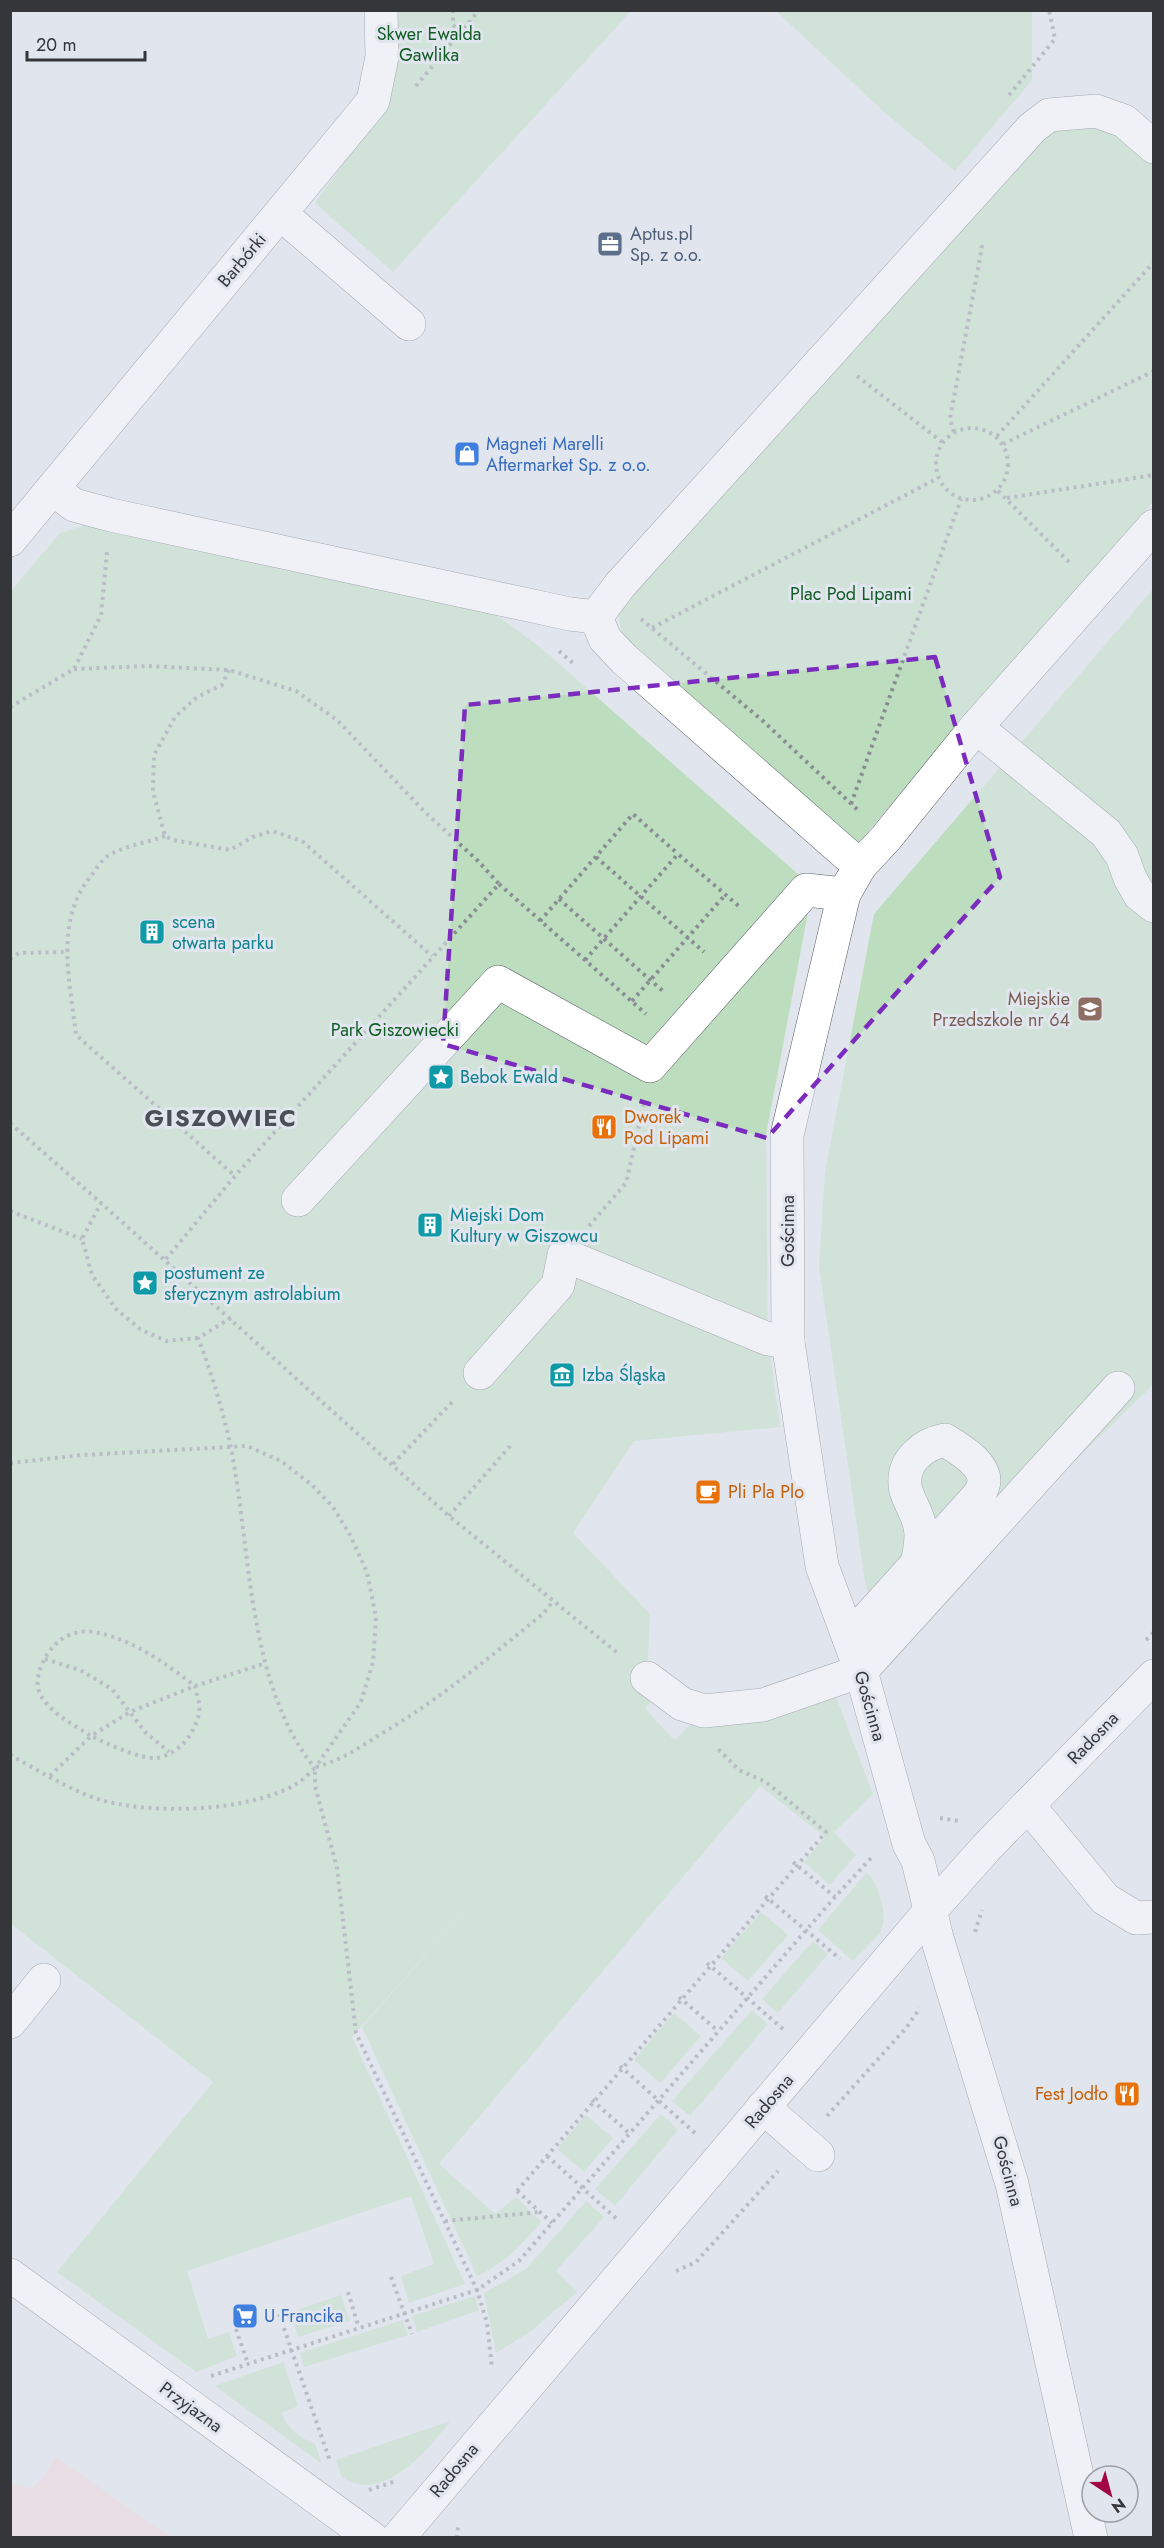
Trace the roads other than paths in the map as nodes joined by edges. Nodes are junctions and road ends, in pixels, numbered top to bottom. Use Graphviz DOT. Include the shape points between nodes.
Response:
graph roads {
  1 [pos="381,10"];
  2 [pos="1154,147"];
  3 [pos="281,214"];
  4 [pos="408,324"];
  5 [pos="53,489"];
  6 [pos="1154,526"];
  7 [pos="10,540"];
  8 [pos="596,617"];
  9 [pos="976,727"];
  10 [pos="860,866"];
  11 [pos="844,894"];
  12 [pos="1154,906"];
  13 [pos="298,1200"];
  14 [pos="788,1342"];
  15 [pos="480,1373"];
  16 [pos="1118,1388"];
  17 [pos="917,1564"];
  18 [pos="849,1640"];
  19 [pos="861,1671"];
  20 [pos="1154,1676"];
  21 [pos="647,1678"];
  22 [pos="1028,1805"];
  23 [pos="931,1910"];
  24 [pos="1154,1917"];
  25 [pos="44,1980"];
  26 [pos="10,2022"];
  27 [pos="763,2107"];
  28 [pos="811,2148"];
  29 [pos="10,2275"];
  30 [pos="372,2538"];
  31 [pos="398,2538"];
  32 [pos="1091,2538"];
  1 -- 3 [label="street, Barbórki" via="382,57 373,101"];
  2 -- 8 [label="street" via="1124,122 1096,111 1049,115 1032,128 620,585"];
  3 -- 4 [label="street"];
  3 -- 5 [label="street, Barbórki"];
  5 -- 7 [label="street, Barbórki"];
  5 -- 8 [label="street" via="74,505 111,514"];
  6 -- 9 [label="street"];
  8 -- 10 [label="street" via="604,639 624,659"];
  9 -- 10 [label="street"];
  9 -- 12 [label="street" via="1106,833 1122,856 1139,894"];
  10 -- 11 [label="street, Gościnna"];
  11 -- 13 [label="street" via="806,890 650,1066 498,982"];
  11 -- 14 [label="street, Gościnna" via="787,1136"];
  14 -- 15 [label="street" via="768,1339 564,1255 558,1285"];
  14 -- 18 [label="street, Gościnna" via="822,1566"];
  16 -- 19 [label="street"];
  17 -- 18 [label="street"];
  18 -- 19 [label="street, Gościnna"];
  19 -- 21 [label="street" via="763,1705 704,1711 682,1704"];
  19 -- 23 [label="street, Gościnna"];
  20 -- 22 [label="street, Radosna"];
  22 -- 23 [label="street, Radosna"];
  22 -- 24 [label="street" via="1105,1899 1136,1918"];
  23 -- 27 [label="street, Radosna"];
  23 -- 32 [label="street, Gościnna" via="1012,2184"];
  25 -- 26 [label="street"];
  27 -- 28 [label="street"];
  27 -- 31 [label="street, Radosna"];
  29 -- 30 [label="street, Przyjazna"];
}
